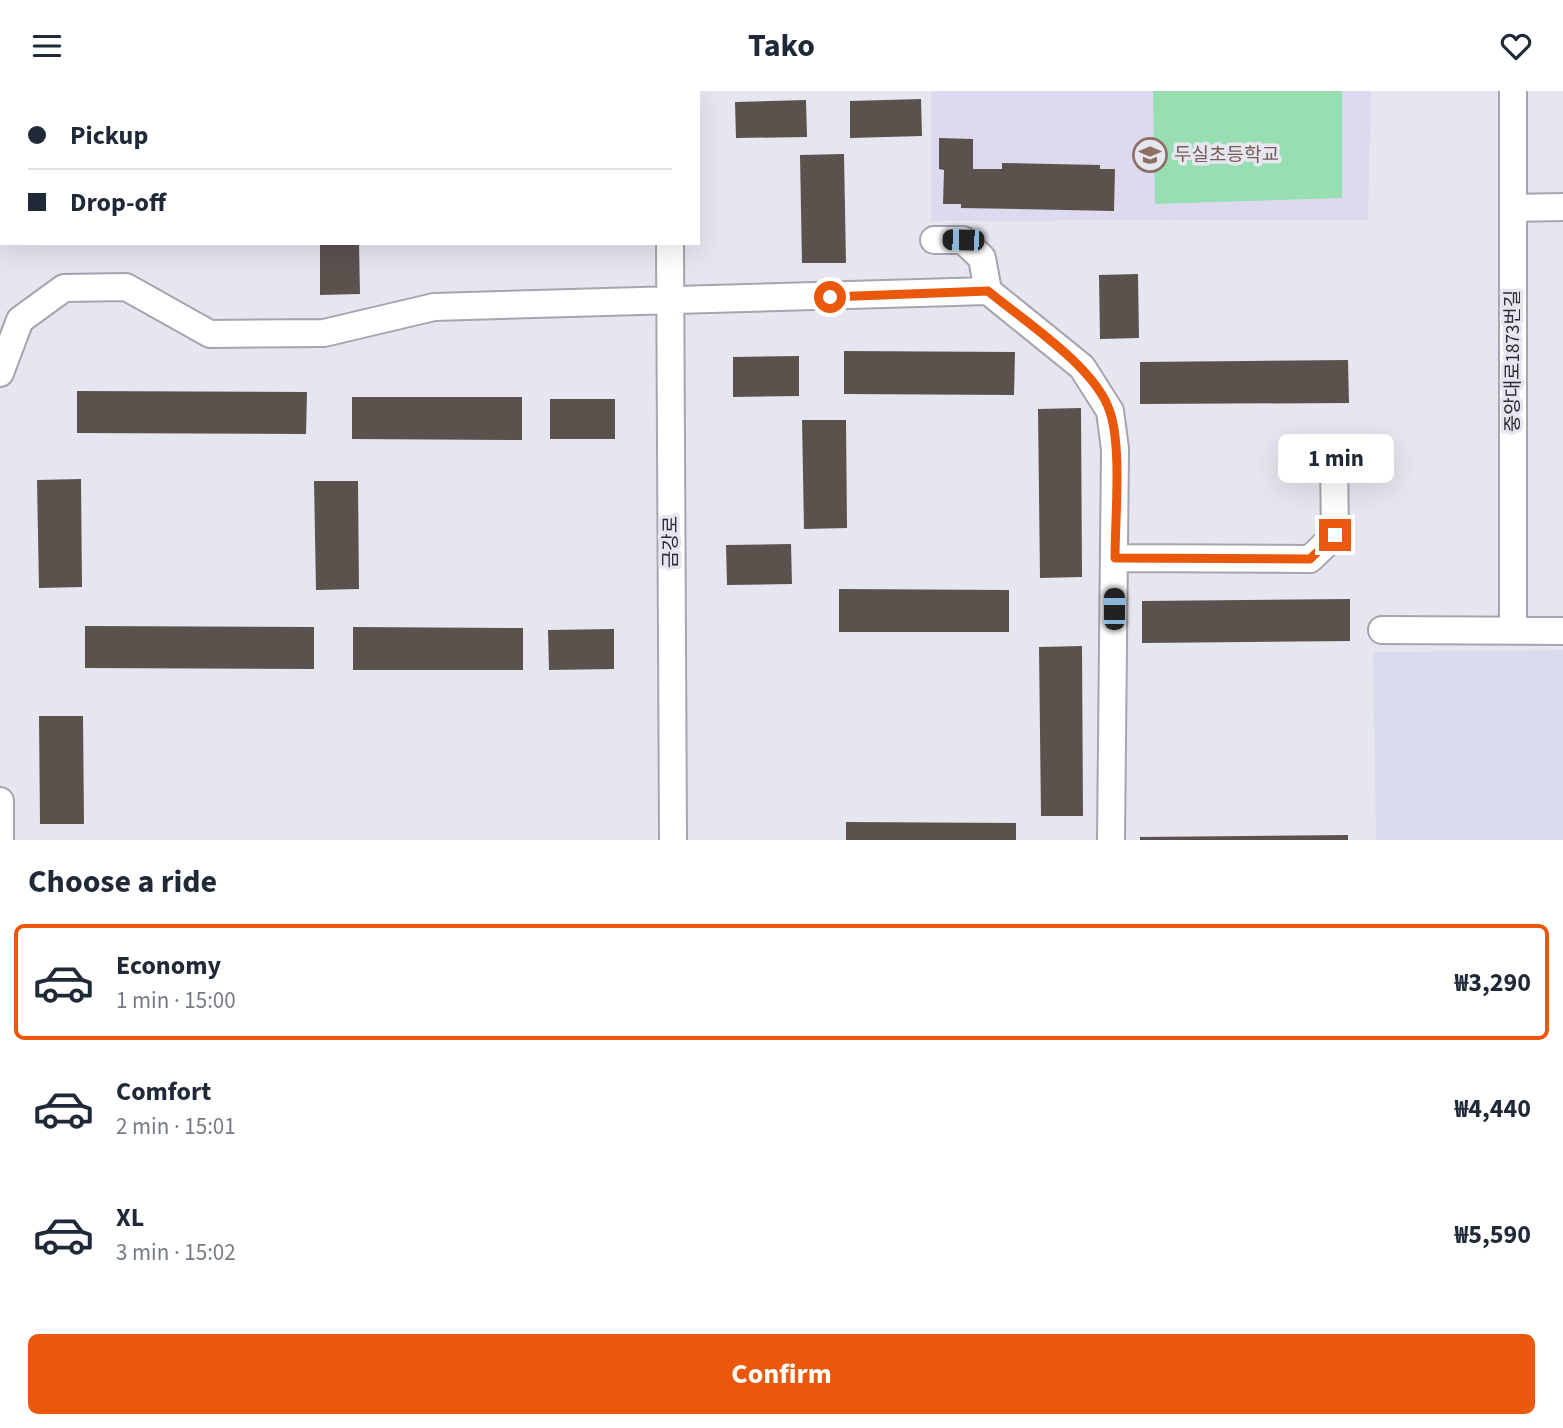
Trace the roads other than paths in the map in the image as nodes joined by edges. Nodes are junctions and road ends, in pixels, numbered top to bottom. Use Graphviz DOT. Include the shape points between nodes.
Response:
graph roads {
  1 [pos="1513,91"];
  2 [pos="1563,207"];
  3 [pos="1513,208"];
  4 [pos="934,240"];
  5 [pos="670,245"];
  6 [pos="988,291"];
  7 [pos="671,302"];
  8 [pos="0,373"];
  9 [pos="1334,460"];
  10 [pos="1115,558"];
  11 [pos="1382,630"];
  12 [pos="1513,631"];
  13 [pos="1563,631"];
  14 [pos="0,801"];
  15 [pos="0,840"];
  16 [pos="673,840"];
  17 [pos="1111,840"];
  1 -- 3 [label="street, 중앙대로1873번길"];
  2 -- 3 [label="street"];
  3 -- 12 [label="street, 중앙대로1873번길"];
  4 -- 6 [label="street" via="963,240 982,258"];
  5 -- 7 [label="street, 금강로"];
  6 -- 7 [label="street"];
  6 -- 10 [label="street" via="1082,367 1110,411 1115,449"];
  7 -- 8 [label="street" via="434,307 324,333 210,334 126,288 64,288 20,320"];
  7 -- 16 [label="street, 금강로"];
  9 -- 10 [label="street" via="1335,535 1310,559"];
  10 -- 17 [label="street"];
  11 -- 12 [label="street"];
  12 -- 13 [label="street"];
  14 -- 15 [label="street"];
}
